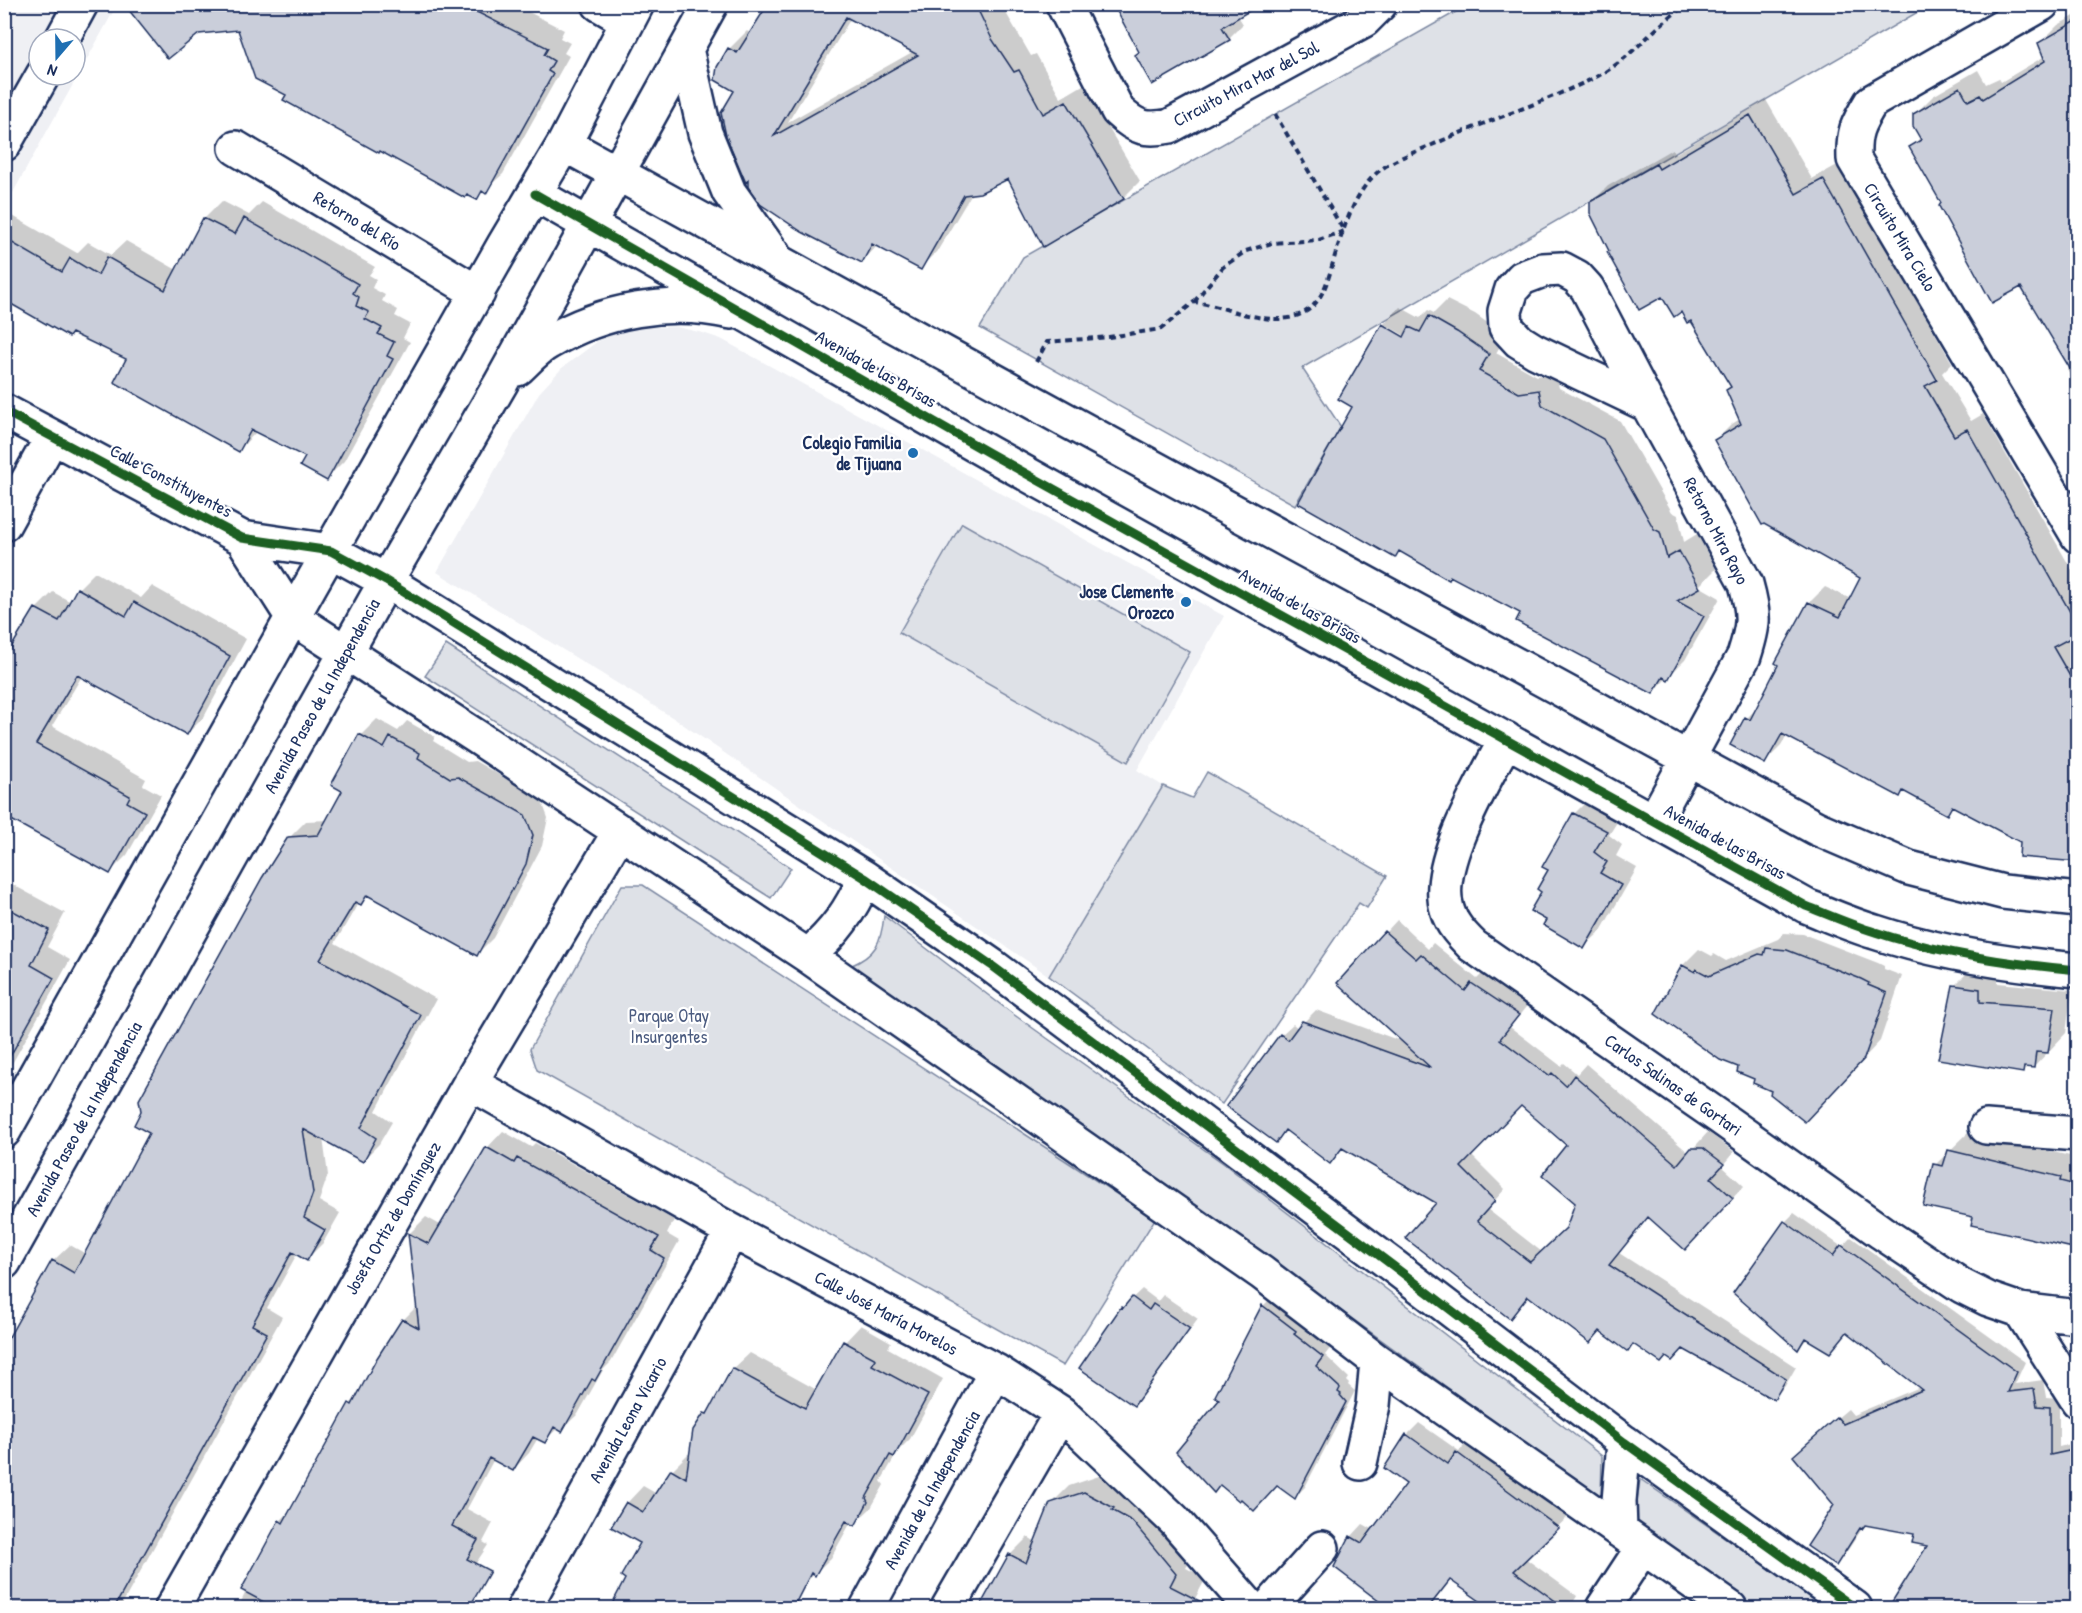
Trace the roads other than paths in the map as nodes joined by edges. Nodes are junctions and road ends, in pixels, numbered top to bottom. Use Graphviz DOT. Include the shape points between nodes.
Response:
graph roads {
  1 [pos="81,4"];
  2 [pos="598,4"];
  3 [pos="711,4"];
  4 [pos="1063,4"];
  5 [pos="1380,4"];
  6 [pos="2042,4"];
  7 [pos="632,13"];
  8 [pos="69,27"];
  9 [pos="686,49"];
  10 [pos="36,87"];
  11 [pos="4,144"];
  12 [pos="564,144"];
  13 [pos="236,148"];
  14 [pos="616,174"];
  15 [pos="535,194"];
  16 [pos="589,226"];
  17 [pos="777,260"];
  18 [pos="478,293"];
  19 [pos="753,317"];
  20 [pos="501,384"];
  21 [pos="1648,405"];
  22 [pos="4,411"];
  23 [pos="52,437"];
  24 [pos="4,524"];
  25 [pos="2078,536"];
  26 [pos="242,538"];
  27 [pos="332,551"];
  28 [pos="386,581"];
  29 [pos="293,618"];
  30 [pos="347,652"];
  31 [pos="1506,739"];
  32 [pos="1688,760"];
  33 [pos="1654,821"];
  34 [pos="620,831"];
  35 [pos="865,878"];
  36 [pos="2078,900"];
  37 [pos="808,956"];
  38 [pos="2078,970"];
  39 [pos="470,1083"];
  40 [pos="1986,1127"];
  41 [pos="4,1131"];
  42 [pos="2078,1134"];
  43 [pos="732,1231"];
  44 [pos="6,1254"];
  45 [pos="2020,1310"];
  46 [pos="2078,1317"];
  47 [pos="1377,1360"];
  48 [pos="996,1371"];
  49 [pos="2078,1401"];
  50 [pos="1061,1413"];
  51 [pos="1624,1442"];
  52 [pos="1360,1463"];
  53 [pos="1632,1539"];
  54 [pos="1322,1548"];
  55 [pos="172,1608"];
  56 [pos="524,1608"];
  57 [pos="867,1608"];
  58 [pos="948,1608"];
  59 [pos="1251,1608"];
  60 [pos="1268,1608"];
  61 [pos="1603,1608"];
  62 [pos="1730,1608"];
  63 [pos="1855,1608"];
  1 -- 8 [label="street"];
  2 -- 7 [label="street"];
  3 -- 9 [label="street, Avenida Paseo de la Independencia"];
  4 -- 5 [label="street, Circuito Mira Mar del Sol" via="1118,111 1140,127 1155,129 1170,126 1364,20"];
  6 -- 25 [label="street, Circuito Mira Cielo" via="1871,102 1853,138 1854,159"];
  7 -- 12 [label="street"];
  9 -- 14 [label="street, Avenida Paseo de la Independencia"];
  9 -- 17 [label="street" via="705,133 729,192"];
  10 -- 11 [label="street"];
  12 -- 14 [label="street"];
  12 -- 15 [label="street"];
  13 -- 18 [label="street, Retorno del Río"];
  14 -- 16 [label="street, Avenida Paseo de la Independencia"];
  14 -- 17 [label="street"];
  15 -- 16 [label="street, Avenida de las Brisas"];
  15 -- 18 [label="street"];
  16 -- 19 [label="street, Avenida de las Brisas"];
  16 -- 20 [label="street, Avenida Paseo de la Independencia"];
  17 -- 32 [label="street"];
  18 -- 27 [label="street"];
  19 -- 20 [label="street" via="707,307 661,306 623,311 547,342"];
  19 -- 31 [label="street, Avenida de las Brisas" via="989,453"];
  20 -- 28 [label="street, Avenida Paseo de la Independencia"];
  21 -- 21 [label="street, Retorno Mira Rayo" via="1587,288 1577,277 1562,269 1543,270 1522,278 1512,290 1505,311 1506,327 1519,341"];
  21 -- 32 [label="street, Retorno Mira Rayo" via="1746,584 1753,607 1753,628 1744,656"];
  22 -- 23 [label="street, Calle Constituyentes"];
  23 -- 24 [label="street"];
  23 -- 26 [label="street, Calle Constituyentes"];
  26 -- 27 [label="street, Calle Constituyentes"];
  26 -- 29 [label="street, Calle Constituyentes"];
  27 -- 28 [label="street"];
  27 -- 29 [label="street"];
  28 -- 30 [label="street, Avenida Paseo de la Independencia"];
  28 -- 35 [label="street"];
  29 -- 30 [label="street"];
  29 -- 41 [label="street"];
  30 -- 34 [label="street"];
  30 -- 44 [label="street, Avenida Paseo de la Independencia"];
  31 -- 33 [label="street, Avenida de las Brisas"];
  31 -- 45 [label="street, Carlos Salinas de Gortari" via="1458,835 1447,866 1444,897 1452,922 1462,935 1881,1232 1962,1286"];
  32 -- 33 [label="street, Retorno Mira Rayo"];
  32 -- 36 [label="street" via="1816,828 1909,868 2003,892"];
  33 -- 38 [label="street, Avenida de las Brisas" via="1806,906 1874,932 1945,952 2016,965"];
  34 -- 37 [label="street"];
  34 -- 39 [label="street, Josefa Ortiz de Domínguez"];
  35 -- 37 [label="street" via="830,937"];
  35 -- 51 [label="street" via="992,965"];
  37 -- 47 [label="street" via="1262,1273"];
  39 -- 43 [label="street, Calle José María Morelos"];
  39 -- 55 [label="street, Josefa Ortiz de Domínguez"];
  40 -- 42 [label="street"];
  43 -- 48 [label="street, Calle José María Morelos"];
  43 -- 56 [label="street, Avenida Leona Vicario"];
  45 -- 46 [label="street, Carlos Salinas de Gortari"];
  45 -- 49 [label="street"];
  47 -- 52 [label="street" via="1373,1406"];
  47 -- 53 [label="street"];
  48 -- 50 [label="street, Calle José María Morelos"];
  48 -- 57 [label="street, Avenida de la Independencia"];
  50 -- 58 [label="street"];
  50 -- 59 [label="street, Calle José María Morelos" via="1174,1520"];
  51 -- 53 [label="street" via="1619,1501"];
  51 -- 63 [label="street"];
  53 -- 61 [label="street"];
  53 -- 62 [label="street"];
  54 -- 60 [label="street"];
}
